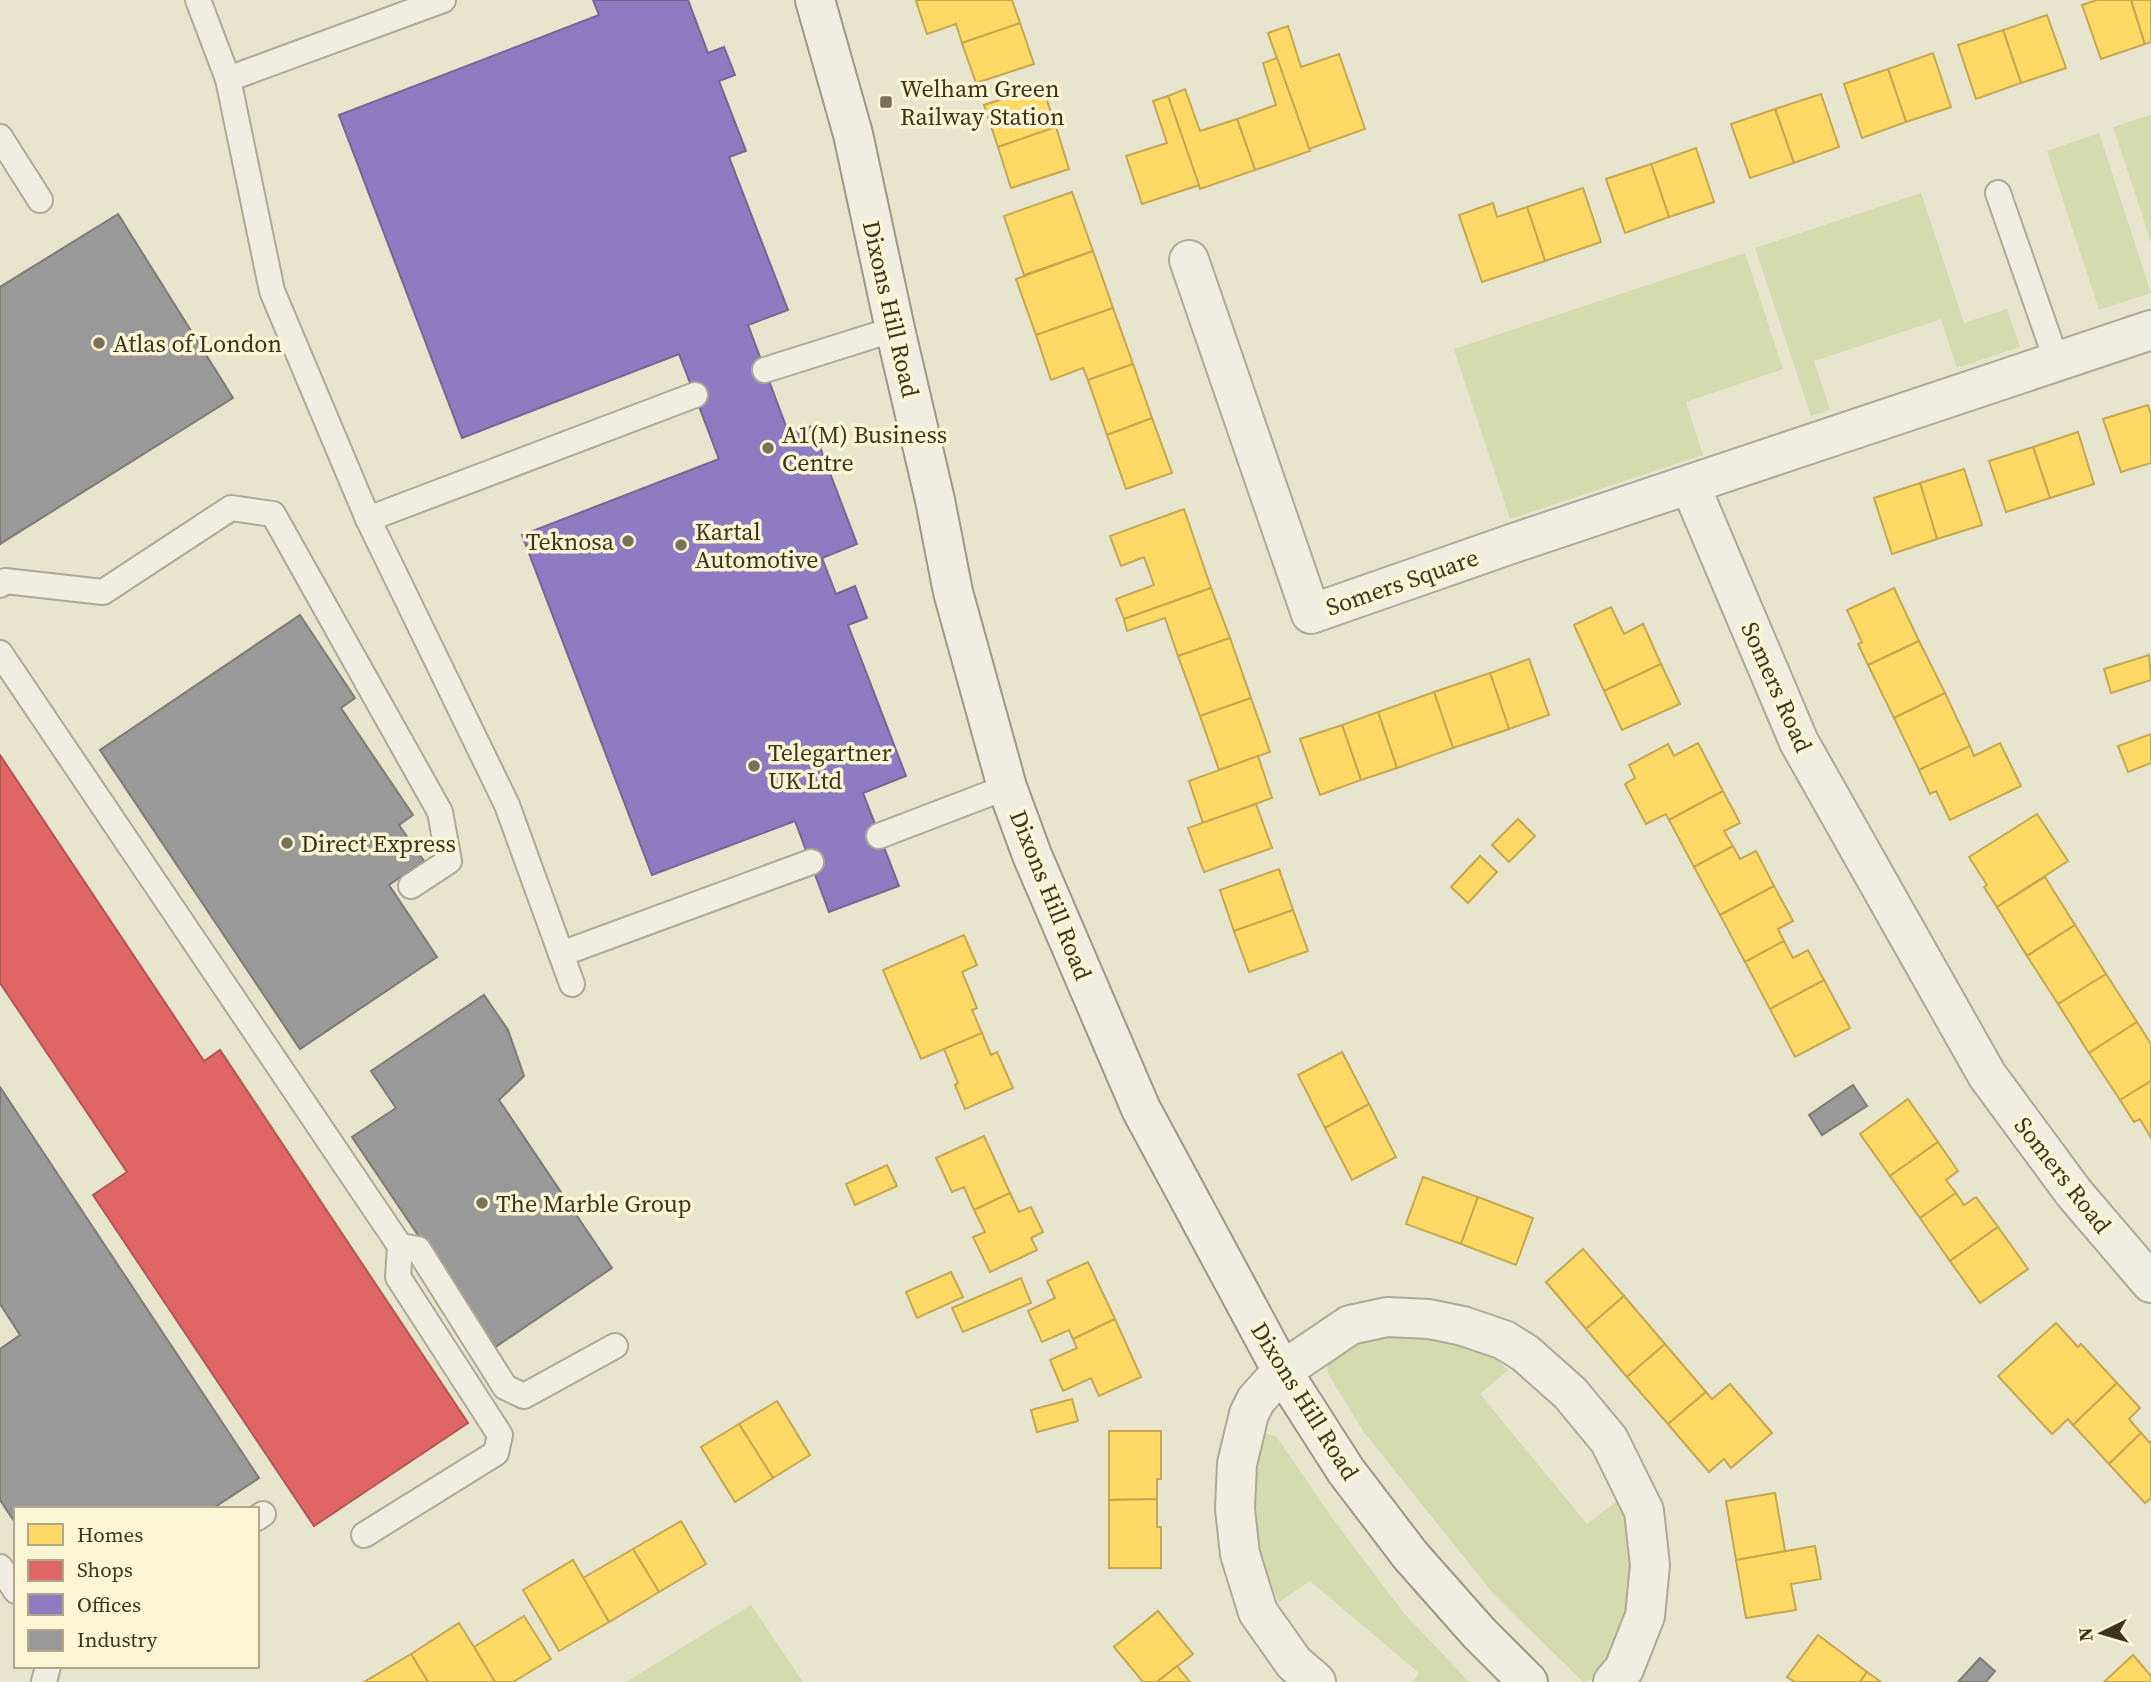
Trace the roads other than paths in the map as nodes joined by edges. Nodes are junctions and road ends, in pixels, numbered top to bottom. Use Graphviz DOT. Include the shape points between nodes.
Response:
graph roads {
  1 [pos="198,0"];
  2 [pos="443,0"];
  3 [pos="815,0"];
  4 [pos="228,79"];
  5 [pos="0,137"];
  6 [pos="1998,193"];
  7 [pos="40,201"];
  8 [pos="1189,260"];
  9 [pos="895,330"];
  10 [pos="2151,330"];
  11 [pos="2057,362"];
  12 [pos="765,370"];
  13 [pos="695,395"];
  14 [pos="1689,485"];
  15 [pos="368,519"];
  16 [pos="0,585"];
  17 [pos="0,653"];
  18 [pos="1007,787"];
  19 [pos="879,836"];
  20 [pos="811,862"];
  21 [pos="411,886"];
  22 [pos="561,954"];
  23 [pos="572,984"];
  24 [pos="400,1246"];
  25 [pos="2151,1283"];
  26 [pos="615,1346"];
  27 [pos="1282,1371"];
  28 [pos="364,1535"];
  29 [pos="0,1567"];
  30 [pos="14,1588"];
  31 [pos="1316,1682"];
  32 [pos="1528,1682"];
  33 [pos="1613,1682"];
  1 -- 4 [label="lane"];
  2 -- 4 [label="lane"];
  3 -- 9 [label="street, Dixons Hill Road" via="853,134"];
  4 -- 15 [label="lane" via="272,291"];
  5 -- 7 [label="lane"];
  6 -- 11 [label="lane"];
  8 -- 14 [label="street, Somers Square" via="1311,614"];
  9 -- 12 [label="lane"];
  9 -- 18 [label="street, Dixons Hill Road" via="953,592"];
  10 -- 11 [label="street"];
  11 -- 14 [label="street"];
  13 -- 15 [label="lane"];
  14 -- 25 [label="street, Somers Road" via="1799,742 1987,1076 2074,1193"];
  15 -- 22 [label="lane" via="508,804"];
  16 -- 21 [label="lane" via="5,581 103,592 232,508 274,514 440,812 449,861"];
  17 -- 24 [label="lane"];
  18 -- 19 [label="lane"];
  18 -- 27 [label="street, Dixons Hill Road" via="1141,1109"];
  20 -- 22 [label="lane"];
  22 -- 23 [label="lane"];
  24 -- 26 [label="lane" via="418,1249 505,1387 524,1396"];
  24 -- 28 [label="lane" via="398,1277 499,1435 496,1453"];
  27 -- 31 [label="street" via="1249,1414 1237,1464 1235,1509 1240,1554 1258,1612 1294,1663"];
  27 -- 32 [label="street, Dixons Hill Road" via="1346,1471 1410,1555"];
  27 -- 33 [label="street" via="1350,1325 1387,1317 1429,1319 1504,1340 1570,1393 1609,1440 1644,1511 1650,1565 1646,1616 1624,1669"];
  29 -- 30 [label="lane"];
}
